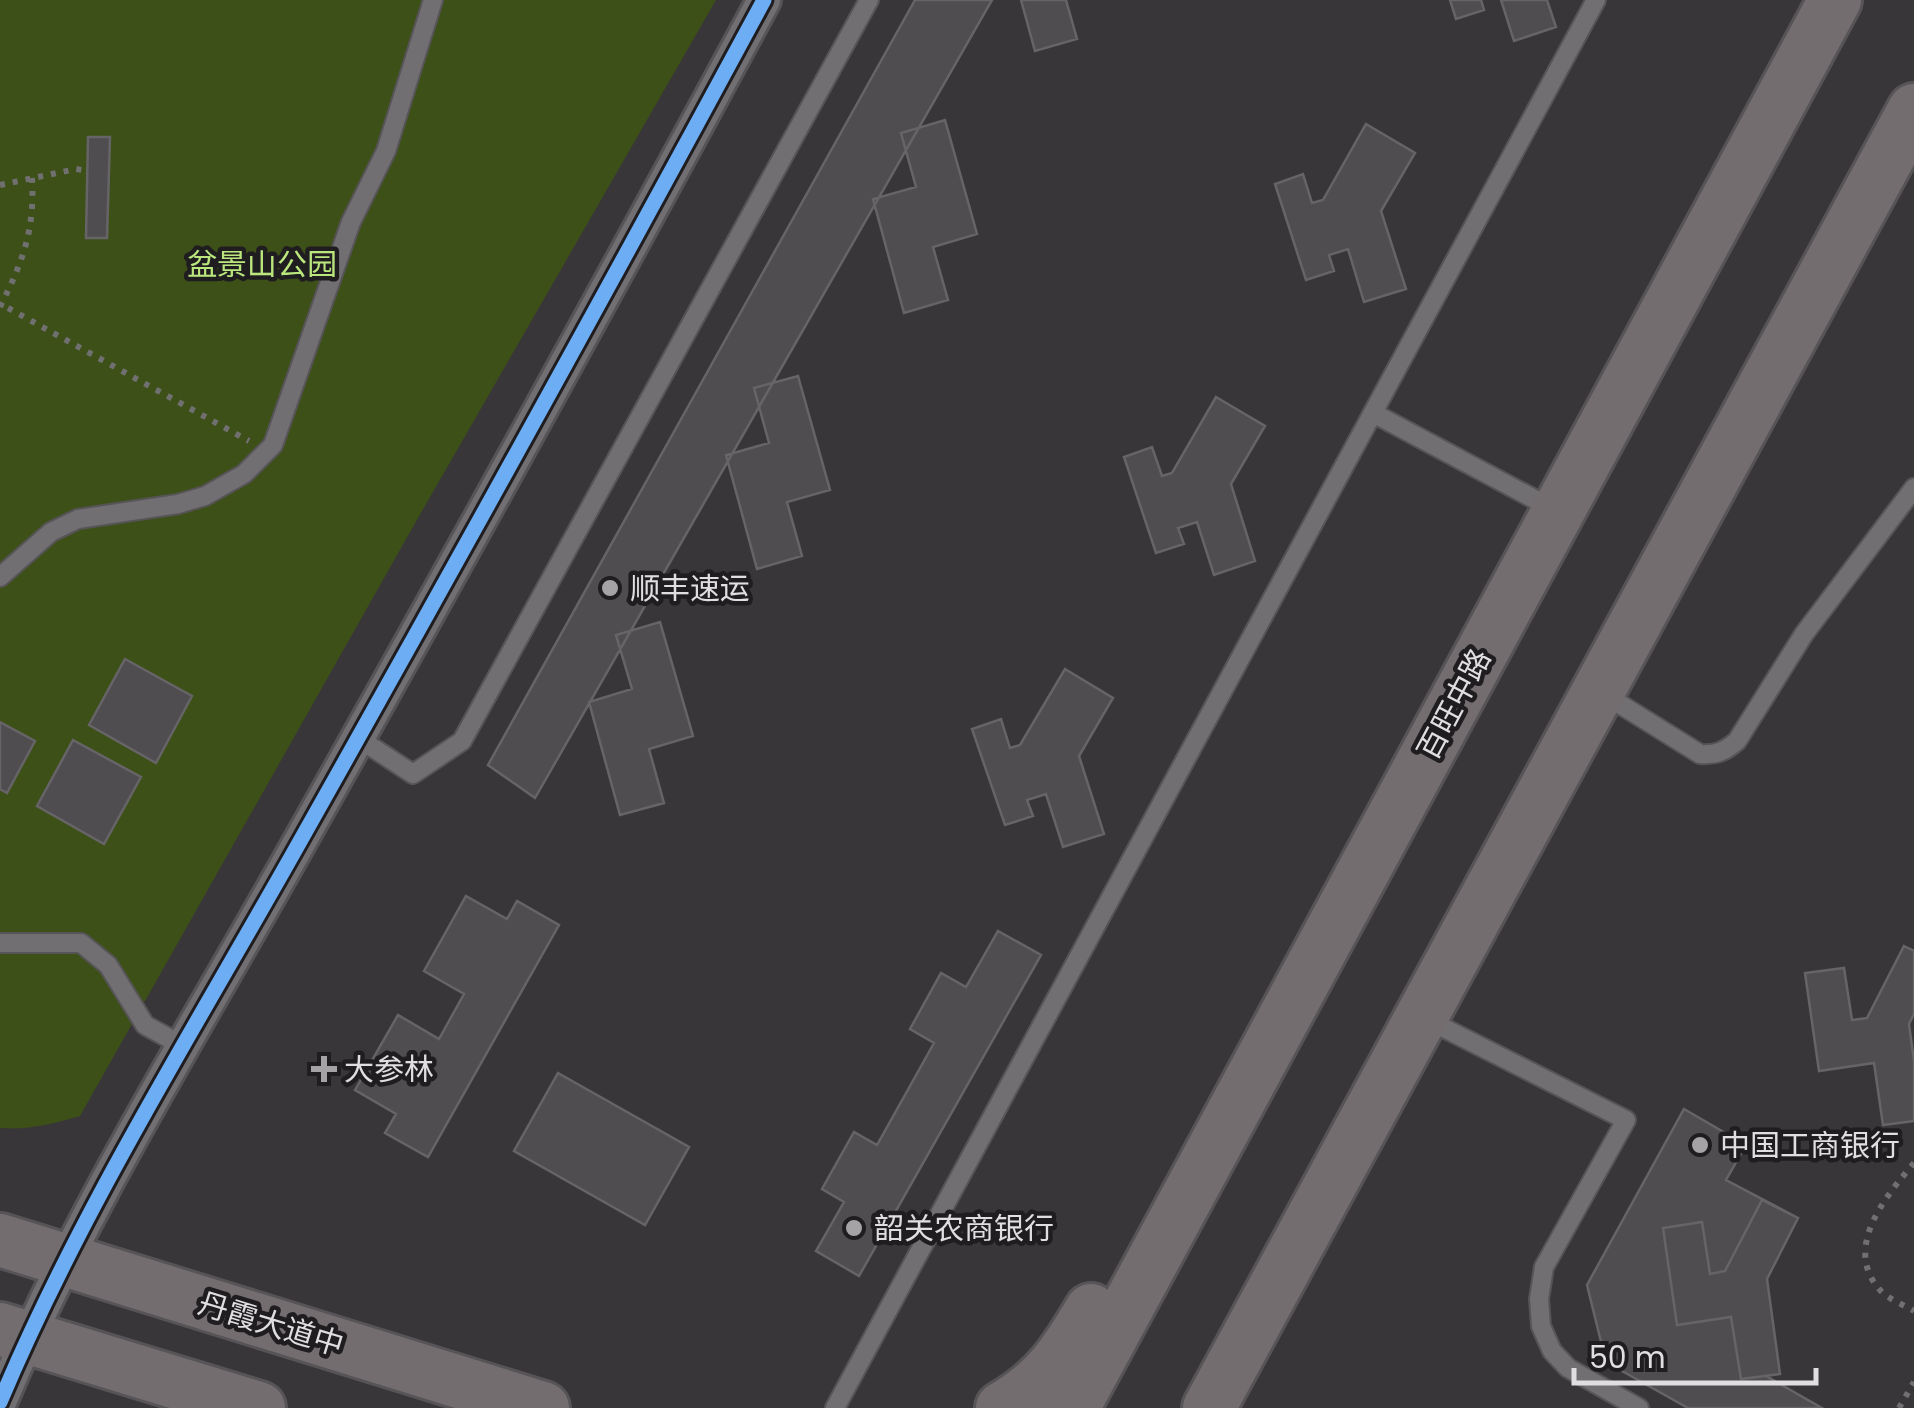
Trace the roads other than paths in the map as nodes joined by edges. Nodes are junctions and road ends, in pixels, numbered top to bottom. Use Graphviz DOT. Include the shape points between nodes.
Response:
graph roads {
  1 [pos="433,0"];
  2 [pos="764,0"];
  3 [pos="869,0"];
  4 [pos="1596,0"];
  5 [pos="1835,0"];
  6 [pos="1914,110"];
  7 [pos="1372,413"];
  8 [pos="1914,488"];
  9 [pos="1558,512"];
  10 [pos="0,577"];
  11 [pos="1598,690"];
  12 [pos="358,738"];
  13 [pos="0,942"];
  14 [pos="1420,1016"];
  15 [pos="183,1046"];
  16 [pos="1185,1202"];
  17 [pos="0,1240"];
  18 [pos="67,1260"];
  19 [pos="1255,1322"];
  20 [pos="14,1333"];
  21 [pos="0,1402"];
  22 [pos="259,1408"];
  23 [pos="542,1408"];
  24 [pos="836,1408"];
  25 [pos="1002,1408"];
  26 [pos="1074,1408"];
  27 [pos="1209,1408"];
  28 [pos="1236,1408"];
  29 [pos="1639,1408"];
  1 -- 10 [label="lane" via="386,151 350,222 268,451 205,496 78,519 51,532"];
  2 -- 12 [label="street"];
  3 -- 12 [label="lane" via="462,742 414,774"];
  4 -- 7 [label="lane"];
  5 -- 9 [label="main road, 百旺中路"];
  6 -- 11 [label="main road"];
  7 -- 9 [label="lane"];
  7 -- 24 [label="lane"];
  8 -- 11 [label="lane" via="1727,750 1700,754"];
  9 -- 16 [label="main road, 百旺中路"];
  11 -- 14 [label="main road"];
  12 -- 15 [label="street"];
  13 -- 15 [label="lane" via="81,943 108,965 145,1026"];
  14 -- 19 [label="main road"];
  14 -- 29 [label="lane" via="1626,1120 1544,1267 1538,1298 1552,1352"];
  15 -- 18 [label="street"];
  16 -- 25 [label="main road" via="1135,1236 1060,1362"];
  16 -- 26 [label="main road, 百旺中路"];
  17 -- 18 [label="main road, 丹霞大道中"];
  18 -- 20 [label="street"];
  18 -- 23 [label="main road, 丹霞大道中"];
  19 -- 27 [label="main road"];
  19 -- 28 [label="main road"];
  20 -- 21 [label="street"];
  20 -- 22 [label="main road"];
}
